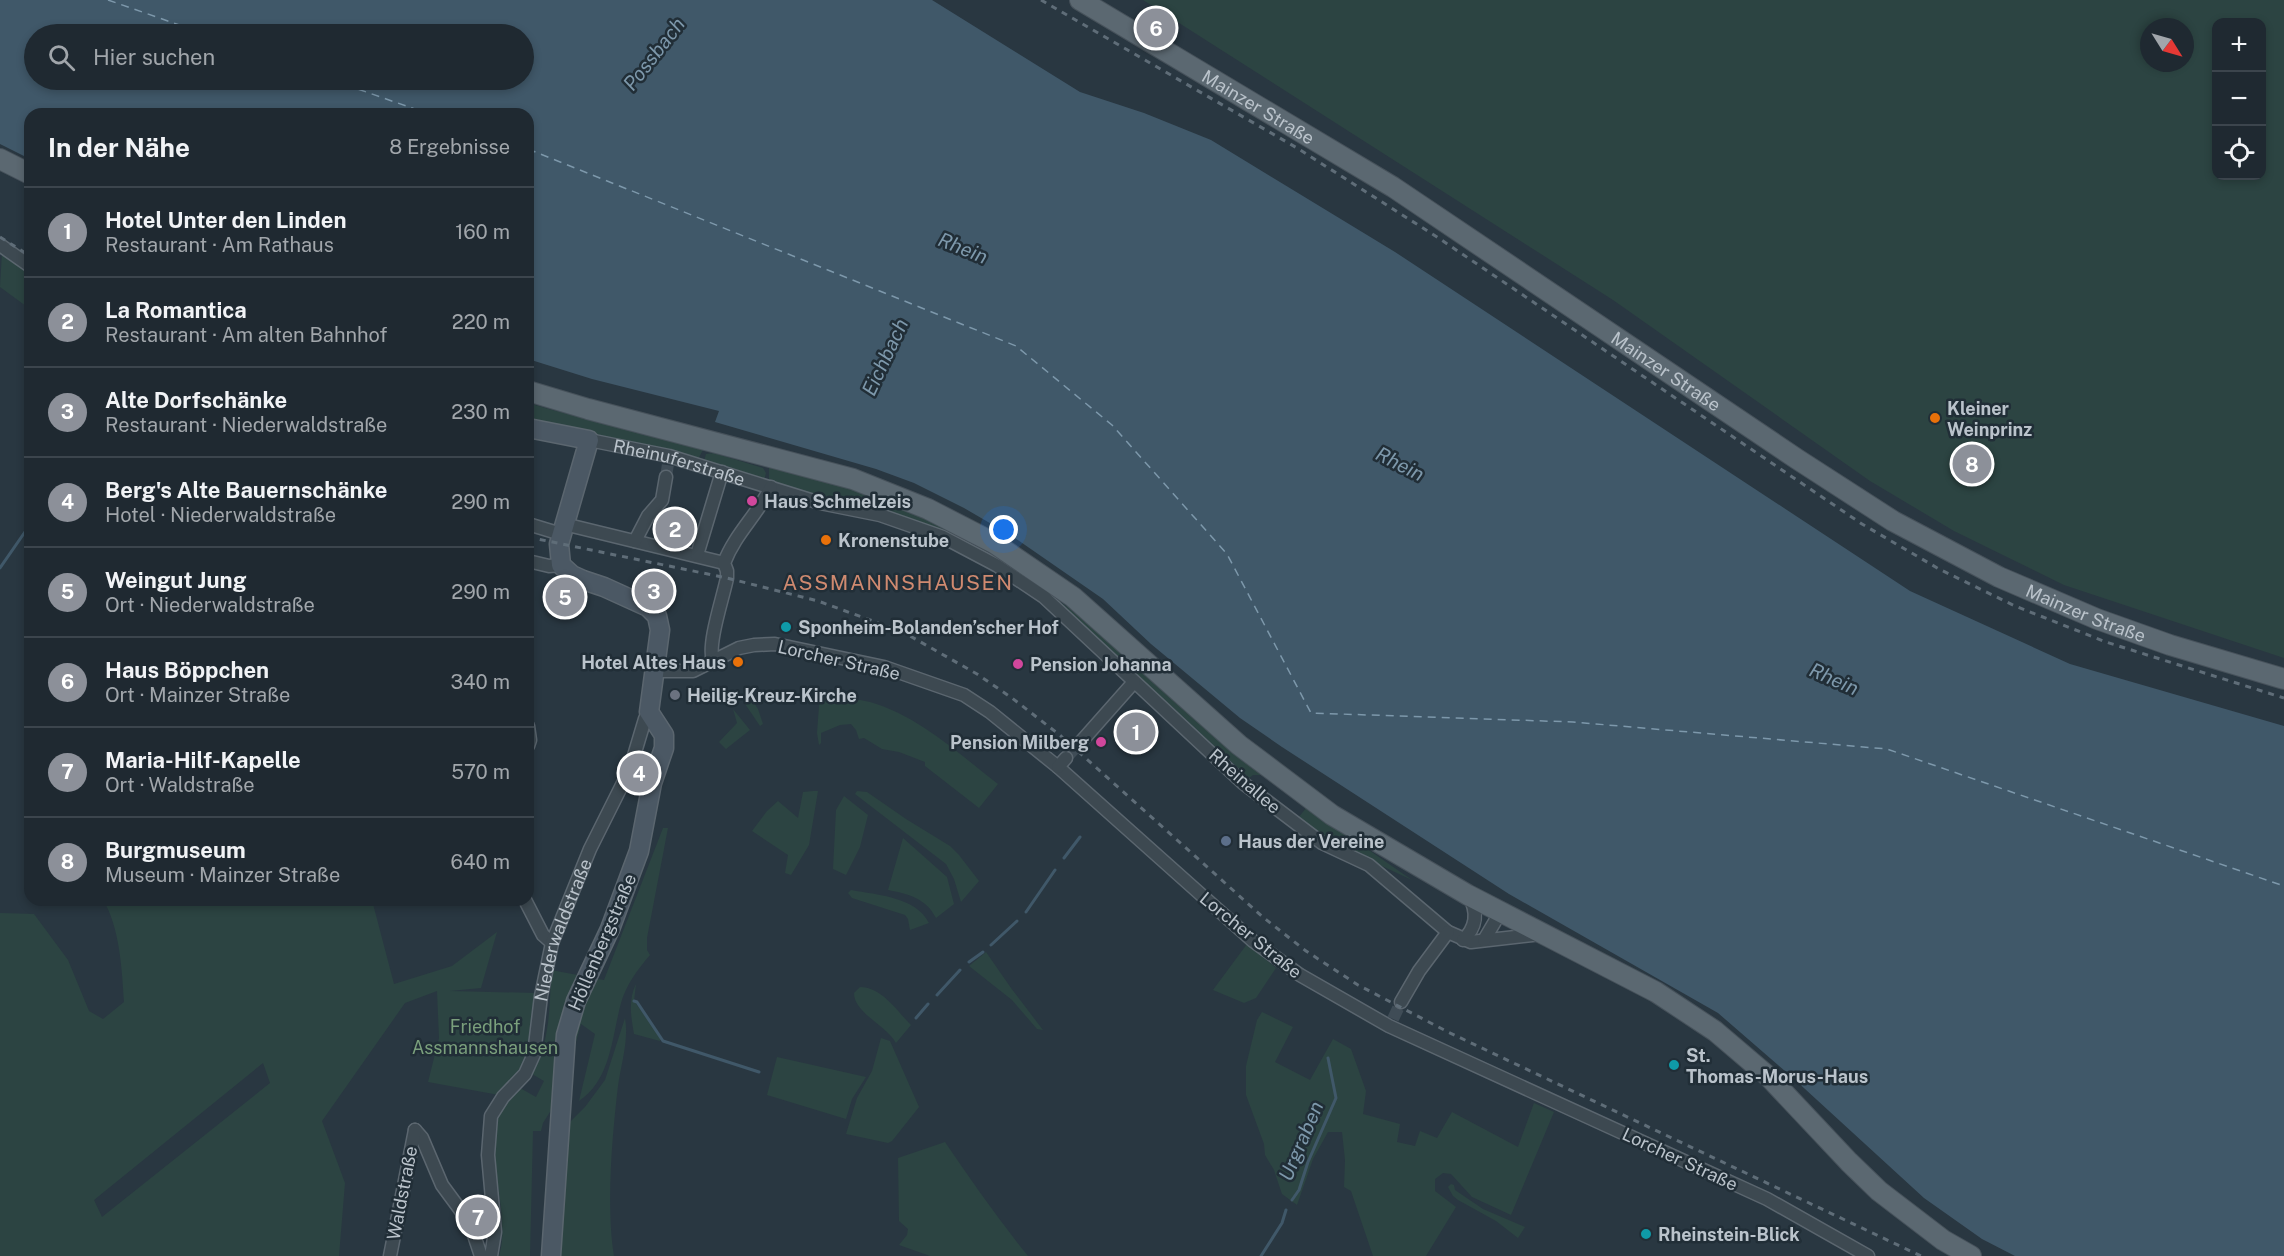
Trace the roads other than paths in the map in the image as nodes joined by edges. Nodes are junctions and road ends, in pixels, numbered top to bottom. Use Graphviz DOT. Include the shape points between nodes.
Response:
graph roads {
  1 [pos="1080,0"];
  2 [pos="0,159"];
  3 [pos="24,171"];
  4 [pos="0,245"];
  5 [pos="24,262"];
  6 [pos="534,393"];
  7 [pos="534,429"];
  8 [pos="589,440"];
  9 [pos="722,472"];
  10 [pos="666,477"];
  11 [pos="771,487"];
  12 [pos="534,525"];
  13 [pos="562,529"];
  14 [pos="635,540"];
  15 [pos="697,555"];
  16 [pos="534,562"];
  17 [pos="724,563"];
  18 [pos="561,565"];
  19 [pos="713,661"];
  20 [pos="654,671"];
  21 [pos="2284,679"];
  22 [pos="1134,682"];
  23 [pos="649,712"];
  24 [pos="1080,743"];
  25 [pos="1468,895"];
  26 [pos="528,906"];
  27 [pos="1500,913"];
  28 [pos="1448,932"];
  29 [pos="1544,934"];
  30 [pos="1462,940"];
  31 [pos="1484,940"];
  32 [pos="552,943"];
  33 [pos="1401,1002"];
  34 [pos="390,1256"];
  35 [pos="481,1256"];
  36 [pos="491,1256"];
  37 [pos="551,1256"];
  38 [pos="1868,1256"];
  39 [pos="1971,1256"];
  1 -- 21 [label="main road, Mainzer Straße" via="1393,187 1807,466 1947,552 2097,619"];
  2 -- 3 [label="main road"];
  4 -- 5 [label="street"];
  6 -- 25 [label="main road" via="853,479 959,524 1073,597 1239,745 1332,815"];
  7 -- 8 [label="main road, Rheinuferstraße"];
  8 -- 9 [label="street, Rheinuferstraße"];
  8 -- 13 [label="main road"];
  9 -- 11 [label="street, Rheinuferstraße"];
  9 -- 15 [label="street"];
  10 -- 14 [label="street" via="662,500"];
  11 -- 17 [label="street" via="734,540"];
  11 -- 22 [label="street, Rheinuferstraße" via="917,526 996,565 1052,604"];
  12 -- 13 [label="street"];
  13 -- 14 [label="street"];
  13 -- 18 [label="main road" via="558,549"];
  14 -- 15 [label="street"];
  15 -- 17 [label="street"];
  16 -- 18 [label="street"];
  17 -- 19 [label="street" via="727,578 711,653"];
  18 -- 20 [label="main road" via="572,574 654,612 660,630"];
  19 -- 20 [label="street, Lorcher Straße" via="693,671"];
  19 -- 38 [label="street, Lorcher Straße" via="739,648 775,644 884,667 964,695 1062,762 1253,941 1300,975 1391,1022 1767,1199"];
  20 -- 23 [label="main road"];
  22 -- 24 [label="street"];
  22 -- 28 [label="street, Rheinallee" via="1243,783 1322,843 1369,865"];
  23 -- 32 [label="street, Niederwaldstraße" via="627,776 590,849"];
  23 -- 37 [label="main road, Höllenbergstraße" via="664,739 664,748 650,791 642,841 610,929 576,1001 566,1035"];
  25 -- 27 [label="main road"];
  25 -- 30 [label="street" via="1476,916 1471,931"];
  26 -- 32 [label="street" via="543,935"];
  27 -- 29 [label="main road"];
  27 -- 31 [label="street"];
  28 -- 30 [label="street, Rheinallee"];
  28 -- 33 [label="street"];
  29 -- 31 [label="street, Rheinallee"];
  29 -- 39 [label="main road" via="1656,992 1729,1042 1769,1077 1864,1178 1943,1240"];
  30 -- 31 [label="street, Rheinallee"];
  32 -- 36 [label="street, Niederwaldstraße" via="534,1054 525,1074 495,1109 490,1123 488,1155 495,1232"];
  34 -- 35 [label="street, Waldstraße" via="415,1130 442,1185 470,1223"];
}
